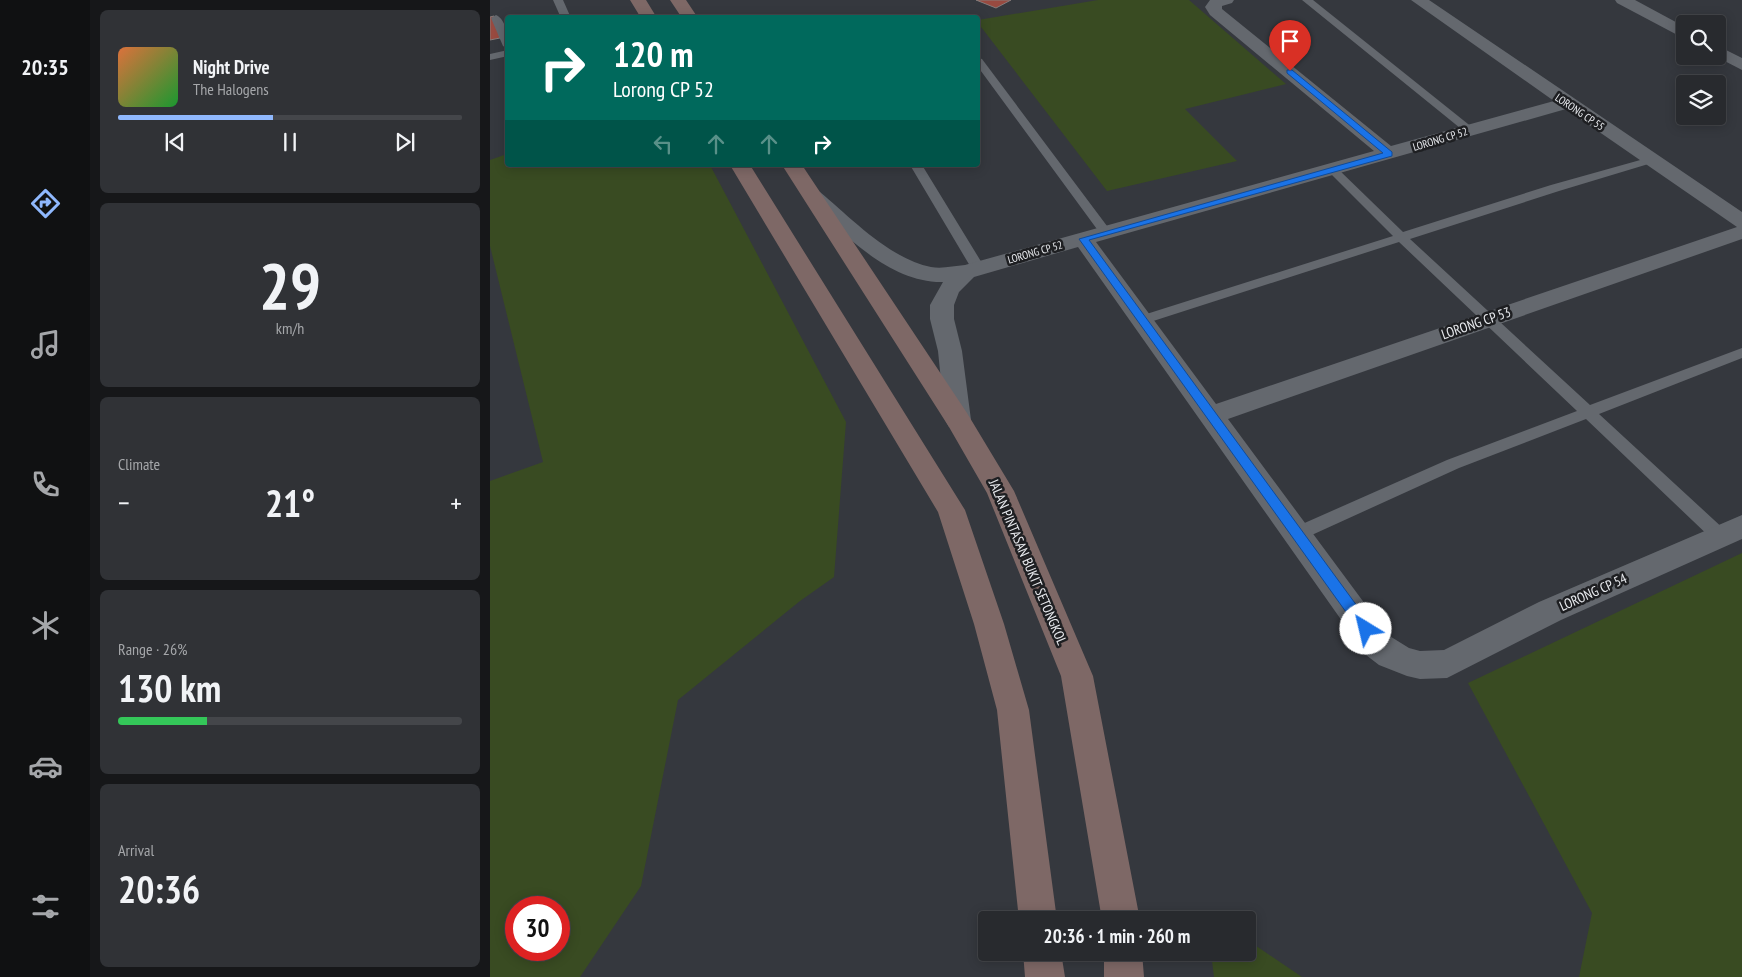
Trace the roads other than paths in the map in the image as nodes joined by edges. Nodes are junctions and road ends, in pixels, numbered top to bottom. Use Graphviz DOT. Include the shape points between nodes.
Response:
graph roads {
  1 [pos="558,0"];
  2 [pos="638,0"];
  3 [pos="678,0"];
  4 [pos="1307,0"];
  5 [pos="1419,0"];
  6 [pos="1623,0"];
  7 [pos="1221,2"];
  8 [pos="565,15"];
  9 [pos="647,15"];
  10 [pos="688,15"];
  11 [pos="496,18"];
  12 [pos="1676,29"];
  13 [pos="505,39"];
  14 [pos="505,54"];
  15 [pos="1726,55"];
  16 [pos="490,57"];
  17 [pos="980,64"];
  18 [pos="1742,64"];
  19 [pos="1568,103"];
  20 [pos="1469,130"];
  21 [pos="1389,154"];
  22 [pos="1651,160"];
  23 [pos="741,167"];
  24 [pos="793,167"];
  25 [pos="917,167"];
  26 [pos="1333,170"];
  27 [pos="813,196"];
  28 [pos="1742,222"];
  29 [pos="1742,232"];
  30 [pos="1095,236"];
  31 [pos="1401,237"];
  32 [pos="972,270"];
  33 [pos="1487,318"];
  34 [pos="1142,320"];
  35 [pos="1742,352"];
  36 [pos="1588,412"];
  37 [pos="1211,415"];
  38 [pos="958,420"];
  39 [pos="1731,531"];
  40 [pos="1297,534"];
  41 [pos="1037,911"];
  42 [pos="1119,911"];
  43 [pos="1043,961"];
  44 [pos="1123,961"];
  45 [pos="1045,977"];
  46 [pos="1124,977"];
  1 -- 8 [label="lane"];
  2 -- 9 [label="main road"];
  3 -- 10 [label="main road"];
  4 -- 20 [label="lane"];
  5 -- 19 [label="street, LORONG CP 55"];
  6 -- 12 [label="street"];
  7 -- 21 [label="street" via="1213,7 1216,12"];
  11 -- 13 [label="lane"];
  14 -- 16 [label="lane"];
  15 -- 18 [label="street"];
  17 -- 30 [label="lane"];
  19 -- 20 [label="street, LORONG CP 52"];
  19 -- 22 [label="street, LORONG CP 55"];
  20 -- 21 [label="street, LORONG CP 52"];
  21 -- 26 [label="street, LORONG CP 52"];
  22 -- 28 [label="street, LORONG CP 55"];
  22 -- 31 [label="lane"];
  23 -- 41 [label="main road" via="951,510 989,624 1013,710"];
  24 -- 27 [label="main road, JALAN PINTASAN BUKIT SETONGKOL"];
  25 -- 32 [label="lane"];
  26 -- 30 [label="street, LORONG CP 52"];
  26 -- 31 [label="lane"];
  27 -- 32 [label="street, LORONG CP 52" via="871,246 911,268 932,274"];
  27 -- 38 [label="main road, JALAN PINTASAN BUKIT SETONGKOL"];
  29 -- 33 [label="street, LORONG CP 53"];
  30 -- 32 [label="street, LORONG CP 52"];
  30 -- 34 [label="street"];
  31 -- 33 [label="lane"];
  31 -- 34 [label="lane"];
  32 -- 38 [label="street" via="949,288 942,305"];
  33 -- 36 [label="lane"];
  33 -- 37 [label="street, LORONG CP 53"];
  34 -- 37 [label="street"];
  35 -- 36 [label="lane"];
  36 -- 39 [label="lane"];
  36 -- 40 [label="lane" via="1453,464"];
  37 -- 40 [label="street"];
  38 -- 42 [label="main road, JALAN PINTASAN BUKIT SETONGKOL" via="1000,491 1077,676"];
  39 -- 40 [label="street, LORONG CP 54" via="1550,612 1447,664 1420,665 1390,655 1378,645"];
  43 -- 45 [label="main road"];
  44 -- 46 [label="main road"];
}
